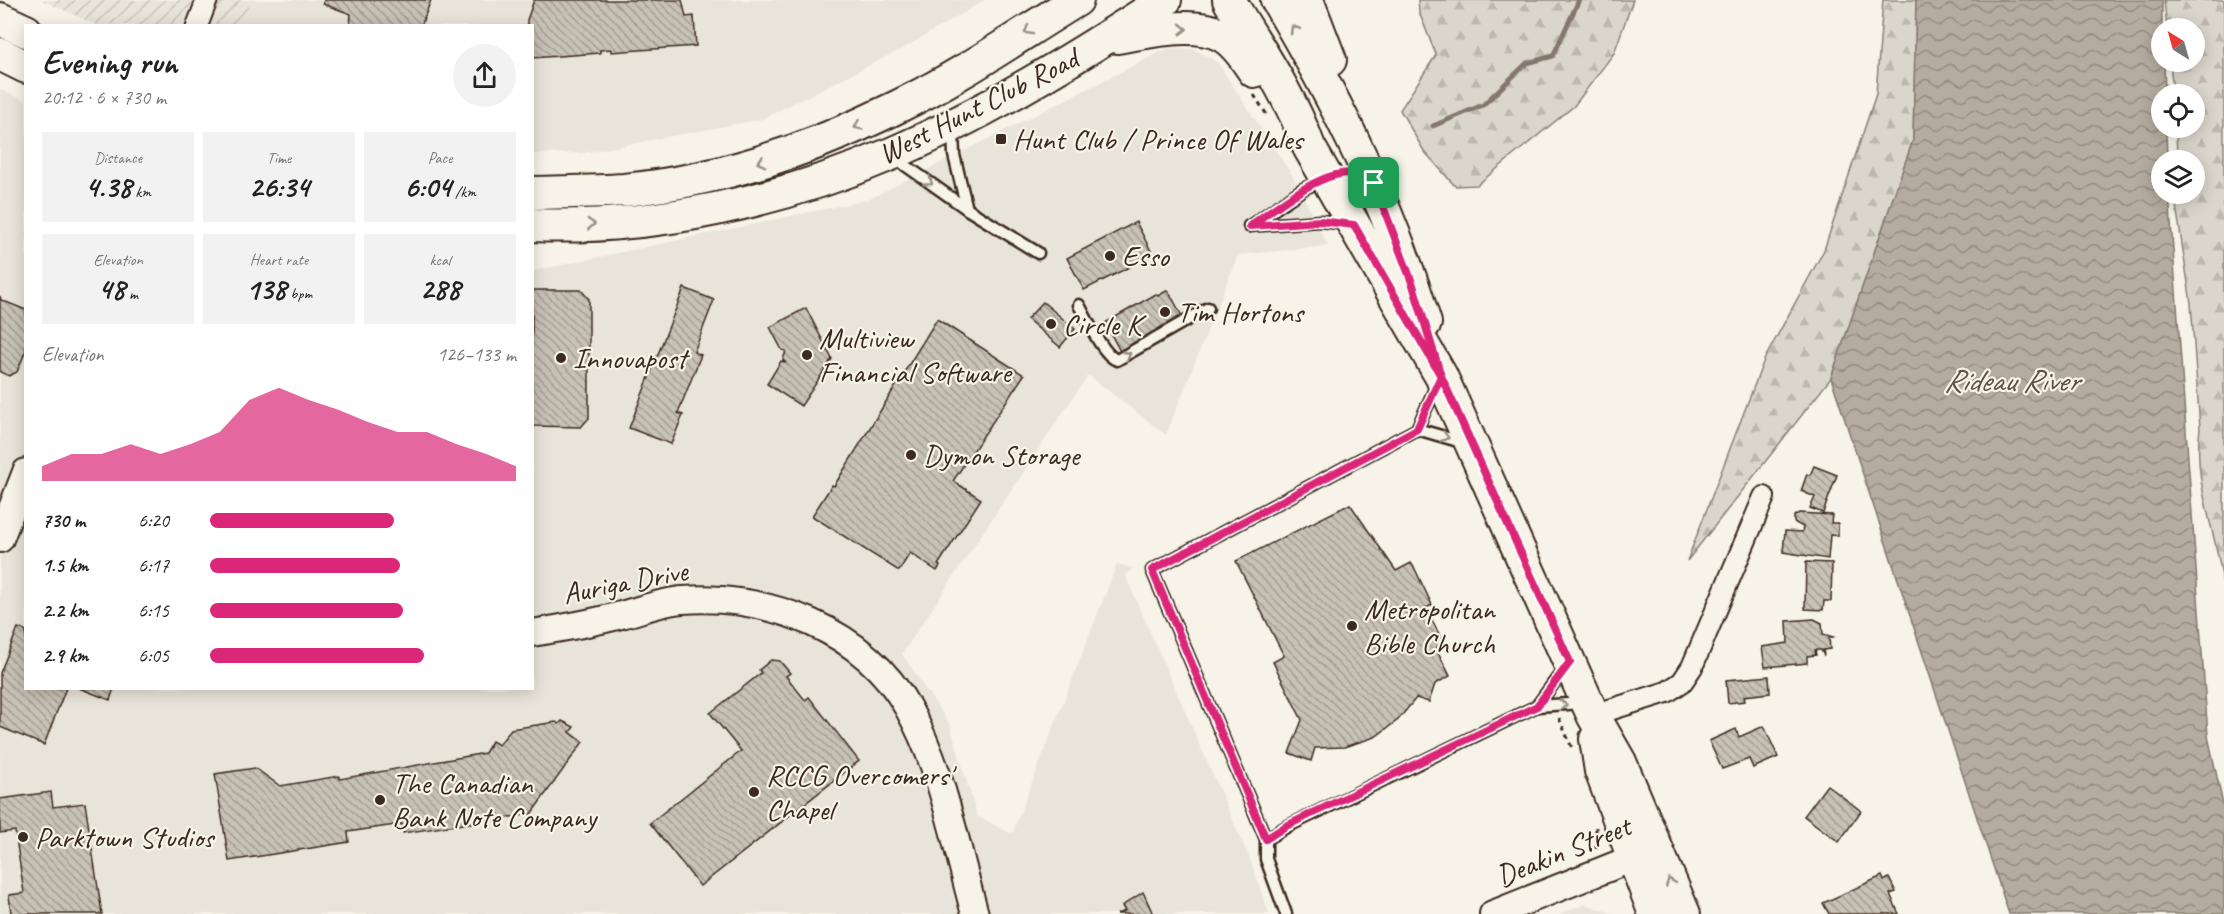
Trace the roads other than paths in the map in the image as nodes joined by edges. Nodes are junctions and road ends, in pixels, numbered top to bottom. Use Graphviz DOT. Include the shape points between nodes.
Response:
graph roads {
  1 [pos="207,0"];
  2 [pos="1077,0"];
  3 [pos="1165,0"];
  4 [pos="1228,0"];
  5 [pos="1276,0"];
  6 [pos="1307,0"];
  7 [pos="0,19"];
  8 [pos="198,24"];
  9 [pos="24,30"];
  10 [pos="1104,39"];
  11 [pos="0,54"];
  12 [pos="24,66"];
  13 [pos="953,125"];
  14 [pos="1352,135"];
  15 [pos="1309,147"];
  16 [pos="890,155"];
  17 [pos="1327,178"];
  18 [pos="1374,183"];
  19 [pos="534,193"];
  20 [pos="967,209"];
  21 [pos="534,225"];
  22 [pos="1354,225"];
  23 [pos="1038,253"];
  24 [pos="1079,305"];
  25 [pos="1208,308"];
  26 [pos="1441,376"];
  27 [pos="1417,429"];
  28 [pos="1473,446"];
  29 [pos="24,483"];
  30 [pos="1764,497"];
  31 [pos="20,506"];
  32 [pos="0,539"];
  33 [pos="534,633"];
  34 [pos="1570,662"];
  35 [pos="1537,706"];
  36 [pos="1590,709"];
  37 [pos="1266,839"];
  38 [pos="1645,854"];
  39 [pos="975,914"];
  40 [pos="1286,914"];
  41 [pos="1493,914"];
  42 [pos="1655,914"];
  43 [pos="1684,914"];
  1 -- 8 [label="street"];
  2 -- 19 [label="main road, West Hunt Club Road, one-way" via="898,107 775,158 686,181 626,190"];
  3 -- 10 [label="main road, West Hunt Club Road"];
  4 -- 15 [label="main road" via="1278,79"];
  14 -- 5 [label="main road, one-way"];
  6 -- 14 [label="main road" via="1345,97"];
  7 -- 9 [label="main road"];
  10 -- 13 [label="main road, West Hunt Club Road"];
  10 -- 15 [label="main road, one-way" via="1164,29 1205,30 1221,35 1251,66"];
  11 -- 12 [label="main road"];
  13 -- 16 [label="main road, West Hunt Club Road"];
  13 -- 20 [label="lane" via="954,155"];
  14 -- 18 [label="main road"];
  15 -- 17 [label="main road"];
  16 -- 20 [label="lane, one-way"];
  21 -- 16 [label="main road, West Hunt Club Road, one-way" via="593,224 686,214 809,183"];
  17 -- 18 [label="main road" via="1350,173 1363,175"];
  17 -- 22 [label="main road"];
  17 -- 22 [label="lane" via="1303,189 1250,226 1320,221"];
  18 -- 26 [label="main road" via="1413,285"];
  20 -- 23 [label="lane"];
  22 -- 26 [label="main road"];
  24 -- 25 [label="lane, one-way" via="1105,350 1118,360"];
  26 -- 27 [label="lane"];
  26 -- 28 [label="main road"];
  27 -- 28 [label="lane, one-way"];
  27 -- 37 [label="lane" via="1152,570"];
  28 -- 34 [label="main road"];
  29 -- 31 [label="street"];
  30 -- 36 [label="street" via="1692,667 1682,682 1667,692"];
  31 -- 32 [label="street"];
  33 -- 39 [label="street, Auriga Drive" via="581,626 680,600 722,599 801,617 839,637 874,665 907,706 929,752"];
  34 -- 35 [label="lane"];
  34 -- 36 [label="main road"];
  35 -- 36 [label="lane, one-way"];
  35 -- 37 [label="lane"];
  36 -- 38 [label="main road" via="1620,762"];
  37 -- 40 [label="lane" via="1266,858"];
  38 -- 41 [label="street, Deakin Street"];
  38 -- 42 [label="main road"];
  43 -- 38 [label="main road, one-way"];
}
